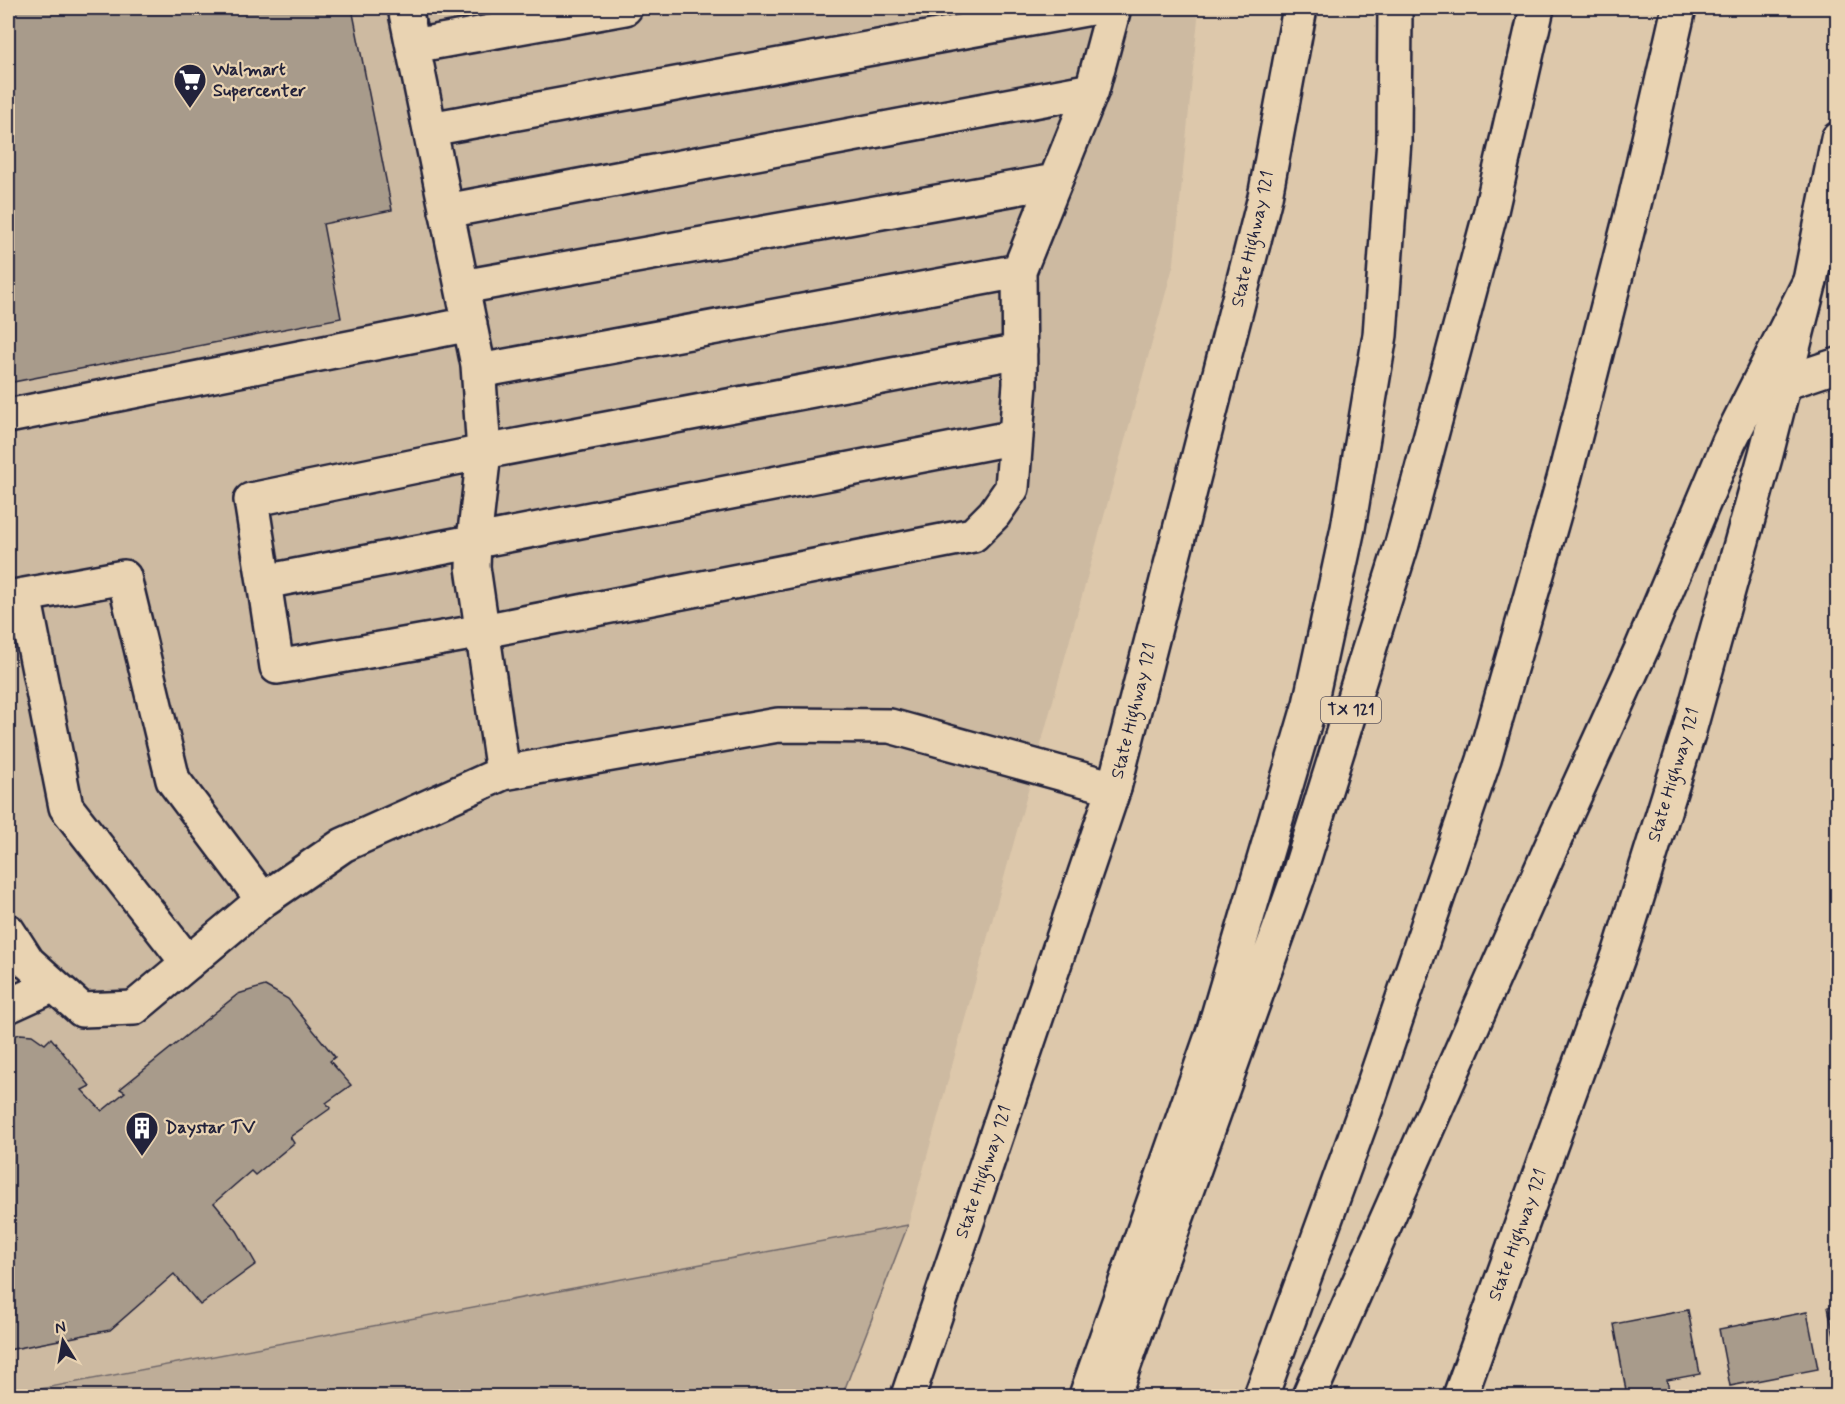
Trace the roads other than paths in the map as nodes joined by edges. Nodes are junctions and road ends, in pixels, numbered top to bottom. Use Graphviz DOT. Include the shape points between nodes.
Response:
graph roads {
  1 [pos="405,8"];
  2 [pos="625,8"];
  3 [pos="1091,8"];
  4 [pos="1114,8"];
  5 [pos="1300,8"];
  6 [pos="1395,8"];
  7 [pos="1537,8"];
  8 [pos="1679,8"];
  9 [pos="413,46"];
  10 [pos="1092,90"];
  11 [pos="430,129"];
  12 [pos="1838,139"];
  13 [pos="1055,181"];
  14 [pos="446,211"];
  15 [pos="1019,271"];
  16 [pos="1810,281"];
  17 [pos="462,287"];
  18 [pos="470,324"];
  19 [pos="1020,351"];
  20 [pos="1838,365"];
  21 [pos="479,370"];
  22 [pos="1784,382"];
  23 [pos="8,416"];
  24 [pos="1017,437"];
  25 [pos="495,450"];
  26 [pos="474,542"];
  27 [pos="264,582"];
  28 [pos="16,596"];
  29 [pos="483,631"];
  30 [pos="503,773"];
  31 [pos="1114,788"];
  32 [pos="263,900"];
  33 [pos="8,931"];
  34 [pos="188,963"];
  35 [pos="54,984"];
  36 [pos="8,1006"];
  37 [pos="908,1396"];
  38 [pos="1086,1396"];
  39 [pos="1113,1396"];
  40 [pos="1261,1396"];
  41 [pos="1309,1396"];
  42 [pos="1460,1396"];
  1 -- 9 [label="main road"];
  2 -- 9 [label="main road"];
  3 -- 11 [label="main road"];
  4 -- 10 [label="main road"];
  5 -- 31 [label="main road, State Highway 121" via="1265,197"];
  6 -- 38 [label="main road" via="1394,140 1380,335 1348,528 1310,704 1213,1033"];
  7 -- 39 [label="main road, TX 121" via="1491,211 1402,544 1298,880"];
  8 -- 40 [label="main road" via="1564,479 1484,760 1365,1110"];
  9 -- 11 [label="main road"];
  10 -- 13 [label="main road"];
  10 -- 14 [label="main road"];
  11 -- 14 [label="main road"];
  12 -- 16 [label="main road, State Highway 121"];
  13 -- 15 [label="main road"];
  13 -- 17 [label="main road"];
  14 -- 17 [label="main road"];
  15 -- 19 [label="main road"];
  15 -- 21 [label="main road"];
  16 -- 22 [label="main road, State Highway 121"];
  16 -- 41 [label="main road" via="1729,442 1642,648"];
  17 -- 18 [label="main road"];
  18 -- 21 [label="main road"];
  18 -- 23 [label="main road"];
  19 -- 24 [label="main road"];
  19 -- 25 [label="main road"];
  20 -- 22 [label="main road"];
  21 -- 25 [label="main road"];
  22 -- 42 [label="main road, State Highway 121" via="1689,731 1620,952"];
  24 -- 26 [label="main road"];
  24 -- 29 [label="main road" via="1012,488 973,535"];
  25 -- 26 [label="main road"];
  25 -- 27 [label="main road" via="250,500"];
  26 -- 27 [label="main road"];
  26 -- 29 [label="main road" via="473,567"];
  27 -- 29 [label="main road" via="277,668"];
  28 -- 32 [label="main road" via="124,577 173,780"];
  28 -- 34 [label="main road" via="66,807"];
  29 -- 30 [label="main road"];
  30 -- 31 [label="main road" via="778,726 890,726"];
  30 -- 32 [label="main road" via="343,845"];
  31 -- 37 [label="main road, State Highway 121"];
  32 -- 34 [label="main road"];
  33 -- 35 [label="main road" via="28,962"];
  34 -- 35 [label="main road" via="134,1008 82,1010"];
  35 -- 36 [label="main road"];
}
